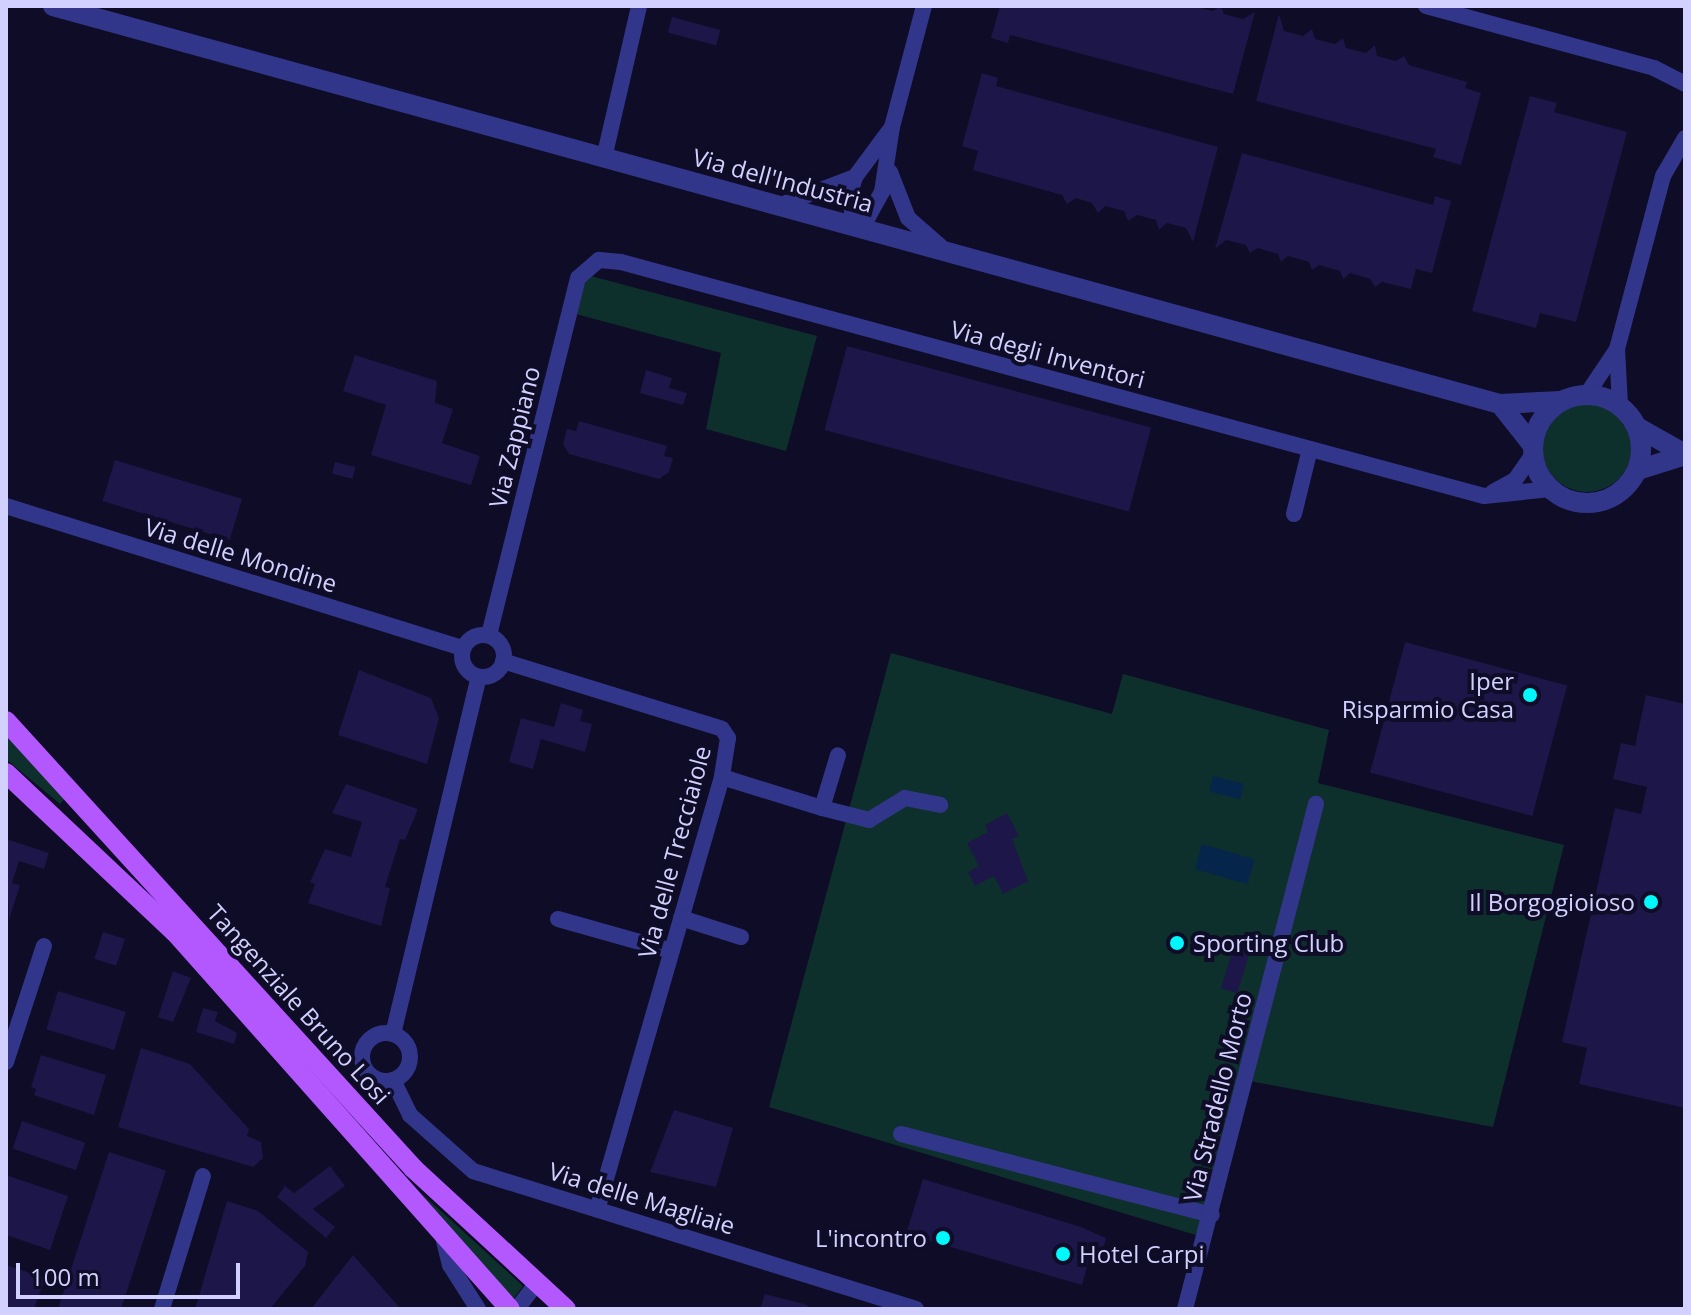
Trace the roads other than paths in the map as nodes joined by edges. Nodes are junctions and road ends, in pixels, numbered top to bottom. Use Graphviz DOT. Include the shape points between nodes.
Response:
graph roads {
  1 [pos="53,6"];
  2 [pos="639,6"];
  3 [pos="924,6"];
  4 [pos="1426,6"];
  5 [pos="1685,84"];
  6 [pos="892,127"];
  7 [pos="1685,138"];
  8 [pos="604,158"];
  9 [pos="855,177"];
  10 [pos="778,205"];
  11 [pos="855,226"];
  12 [pos="946,250"];
  13 [pos="599,260"];
  14 [pos="1617,349"];
  15 [pos="1587,394"];
  16 [pos="1560,401"];
  17 [pos="1500,404"];
  18 [pos="1620,405"];
  19 [pos="1637,427"];
  20 [pos="1310,449"];
  21 [pos="1533,450"];
  22 [pos="1685,454"];
  23 [pos="1638,470"];
  24 [pos="1551,489"];
  25 [pos="1484,496"];
  26 [pos="6,506"];
  27 [pos="1294,514"];
  28 [pos="489,635"];
  29 [pos="463,648"];
  30 [pos="503,661"];
  31 [pos="479,677"];
  32 [pos="6,721"];
  33 [pos="838,755"];
  34 [pos="6,773"];
  35 [pos="722,777"];
  36 [pos="1316,804"];
  37 [pos="940,805"];
  38 [pos="822,808"];
  39 [pos="681,918"];
  40 [pos="558,919"];
  41 [pos="741,937"];
  42 [pos="44,946"];
  43 [pos="672,951"];
  44 [pos="393,1034"];
  45 [pos="6,1062"];
  46 [pos="393,1080"];
  47 [pos="901,1134"];
  48 [pos="203,1176"];
  49 [pos="597,1209"];
  50 [pos="1212,1215"];
  51 [pos="442,1233"];
  52 [pos="536,1284"];
  53 [pos="162,1309"];
  54 [pos="478,1309"];
  55 [pos="510,1309"];
  56 [pos="517,1309"];
  57 [pos="566,1309"];
  58 [pos="916,1309"];
  59 [pos="1185,1309"];
  1 -- 8 [label="street, Via dell'Industria"];
  2 -- 8 [label="street"];
  3 -- 6 [label="street"];
  4 -- 5 [label="street" via="1654,68"];
  6 -- 9 [label="street"];
  6 -- 11 [label="street" via="878,205"];
  6 -- 12 [label="street" via="889,171 899,204 918,231"];
  7 -- 14 [label="street" via="1663,176"];
  8 -- 10 [label="street, Via dell'Industria"];
  9 -- 10 [label="street" via="815,197"];
  9 -- 11 [label="street" via="849,197"];
  10 -- 11 [label="street, Via dell'Industria"];
  11 -- 12 [label="street, Via dell'Industria"];
  12 -- 17 [label="street, Via dell'Industria"];
  13 -- 20 [label="street, Via degli Inventori"];
  13 -- 28 [label="street, Via Zappiano" via="578,278"];
  14 -- 15 [label="street"];
  14 -- 18 [label="street"];
  15 -- 16 [label="street"];
  15 -- 18 [label="street"];
  16 -- 17 [label="street, Via dell'Industria"];
  16 -- 21 [label="street" via="1541,420"];
  17 -- 21 [label="street"];
  18 -- 19 [label="street"];
  19 -- 22 [label="street"];
  19 -- 23 [label="street"];
  20 -- 25 [label="street, Via degli Inventori"];
  20 -- 27 [label="street"];
  21 -- 24 [label="street"];
  21 -- 25 [label="street" via="1515,480"];
  22 -- 23 [label="street"];
  23 -- 24 [label="street" via="1628,485 1598,502 1573,501"];
  24 -- 25 [label="street, Via degli Inventori"];
  26 -- 29 [label="street, Via delle Mondine"];
  28 -- 29 [label="street" via="476,635"];
  28 -- 30 [label="street" via="500,642"];
  29 -- 31 [label="street" via="464,666"];
  30 -- 31 [label="street" via="492,675"];
  30 -- 35 [label="street, Via delle Trecciaiole" via="722,729 729,747"];
  31 -- 44 [label="street"];
  32 -- 52 [label="main road, Tangenziale Bruno Losi" via="413,1168"];
  33 -- 38 [label="street"];
  34 -- 51 [label="main road, Tangenziale Bruno Losi" via="175,932"];
  35 -- 38 [label="street"];
  35 -- 39 [label="street, Via delle Trecciaiole"];
  36 -- 50 [label="street, Via Stradello Morto"];
  37 -- 38 [label="street" via="905,798 869,820"];
  39 -- 41 [label="street"];
  39 -- 43 [label="street, Via delle Trecciaiole"];
  40 -- 43 [label="street"];
  42 -- 45 [label="street"];
  43 -- 49 [label="street, Via delle Trecciaiole"];
  44 -- 46 [label="street" via="405,1042 410,1057 405,1072"];
  44 -- 46 [label="street" via="371,1038 362,1058 372,1076"];
  46 -- 49 [label="street, Via delle Magliaie" via="410,1115 473,1171"];
  47 -- 50 [label="street"];
  48 -- 53 [label="street"];
  49 -- 58 [label="street, Via delle Magliaie"];
  50 -- 59 [label="street, Via Stradello Morto"];
  51 -- 54 [label="street" via="450,1265"];
  51 -- 55 [label="main road, Tangenziale Bruno Losi"];
  52 -- 56 [label="street"];
  52 -- 57 [label="main road, Tangenziale Bruno Losi"];
}
